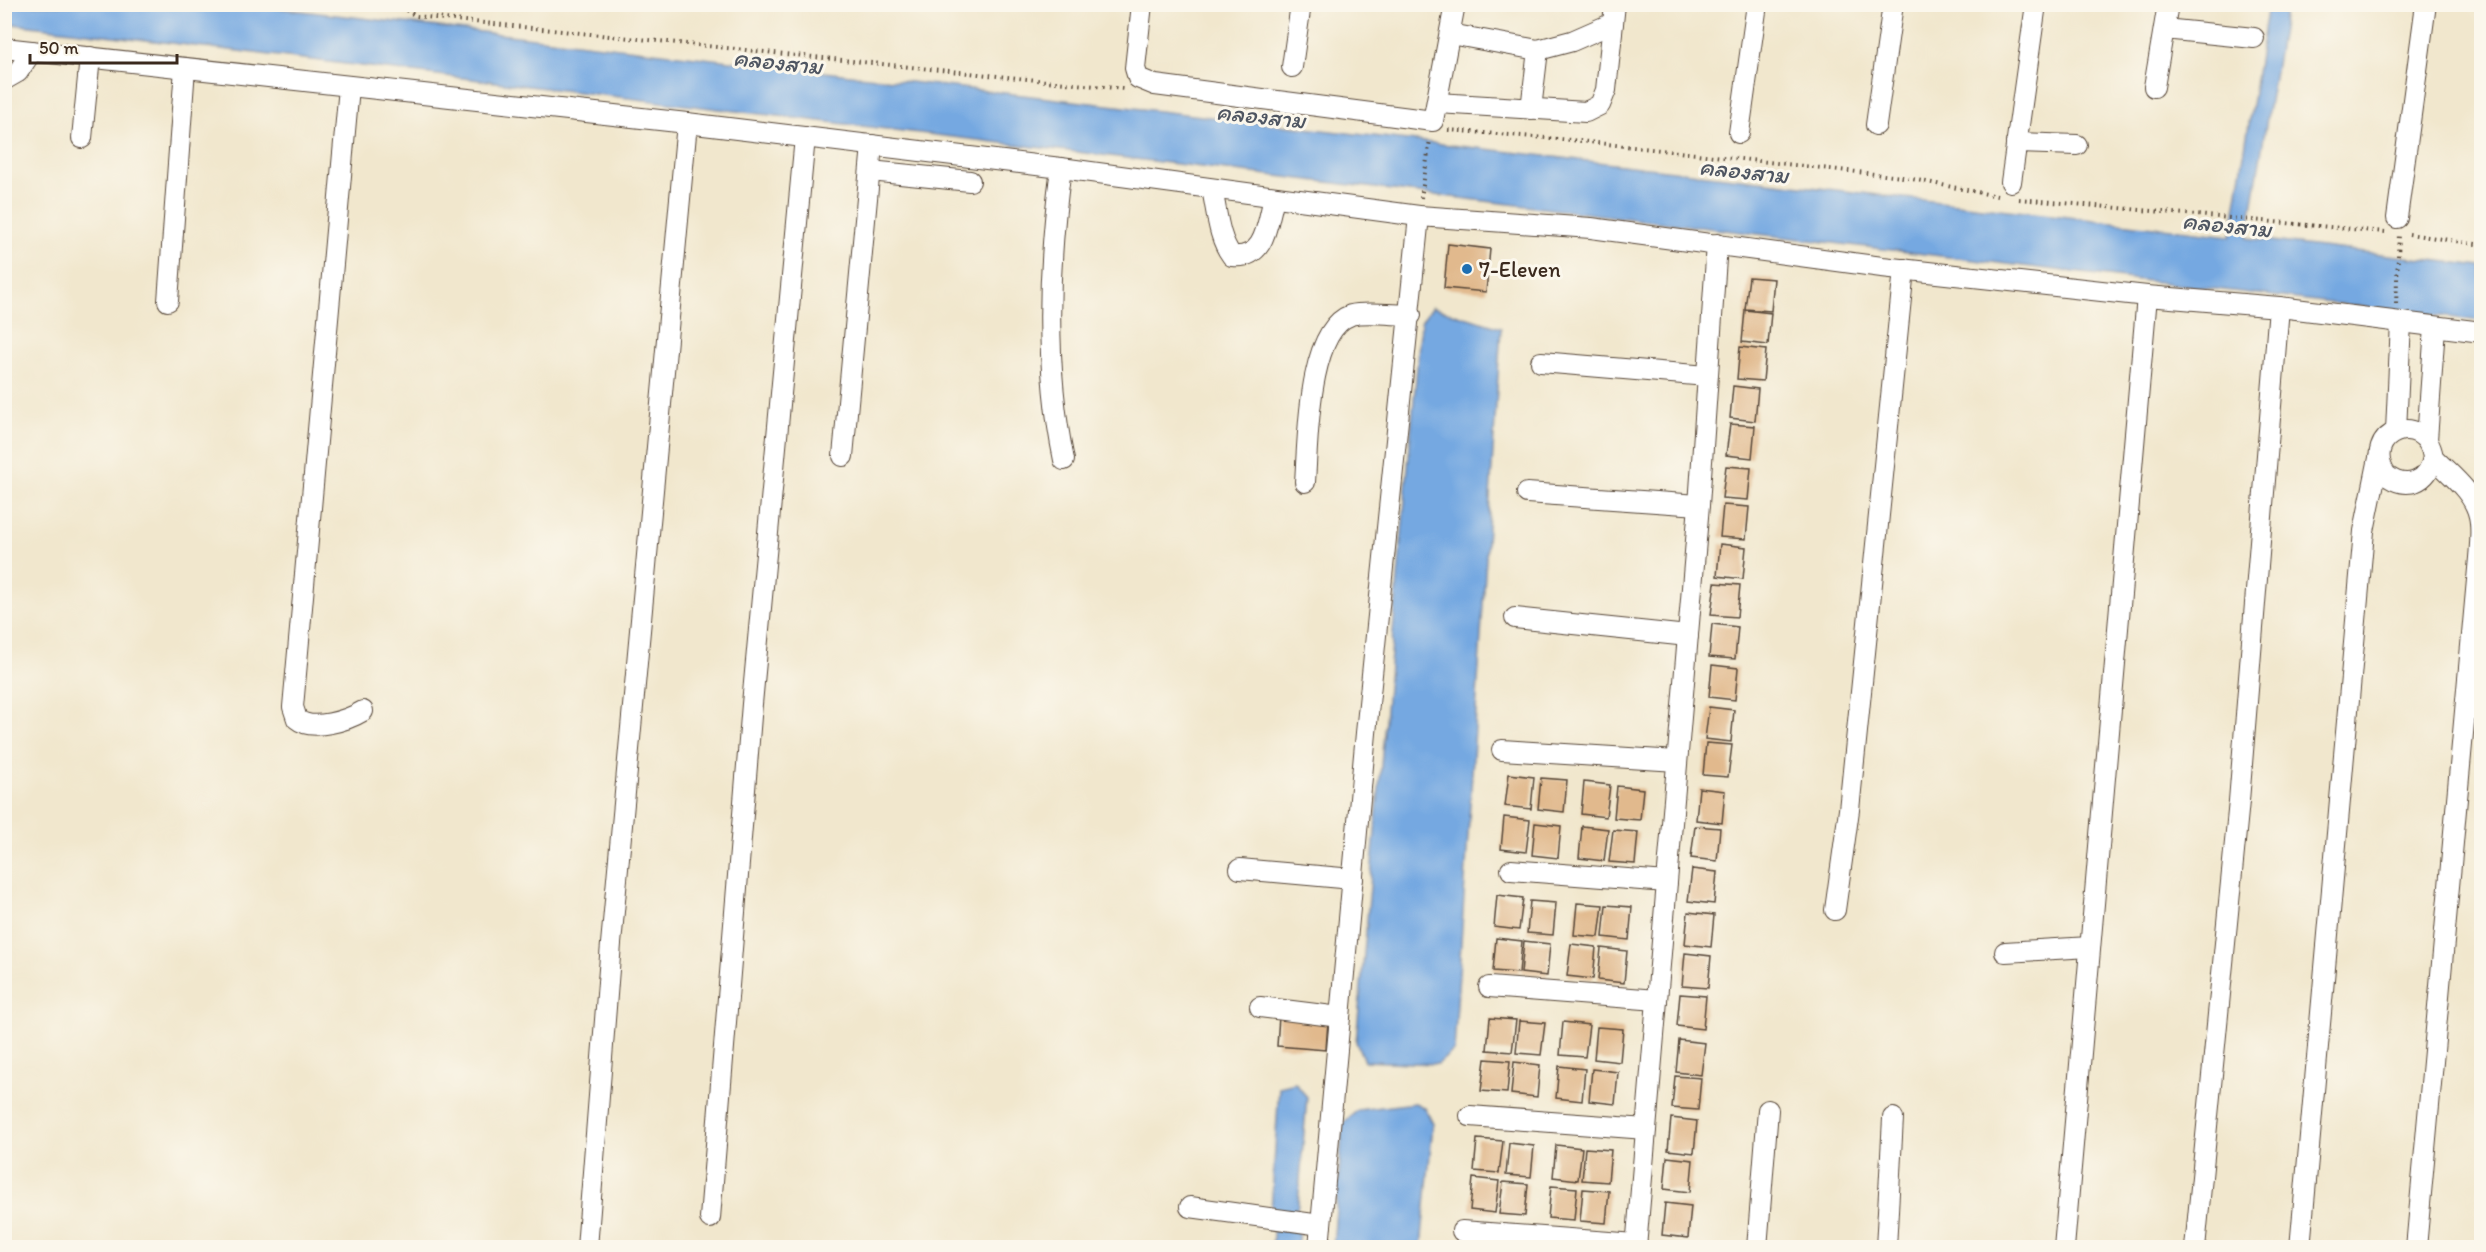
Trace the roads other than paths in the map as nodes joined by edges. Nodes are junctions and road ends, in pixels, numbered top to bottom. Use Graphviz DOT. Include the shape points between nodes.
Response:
graph roads {
  1 [pos="1142,4"];
  2 [pos="1301,4"];
  3 [pos="1455,4"];
  4 [pos="1757,4"];
  5 [pos="1893,4"];
  6 [pos="2036,4"];
  7 [pos="2168,4"];
  8 [pos="2426,4"];
  9 [pos="1614,14"];
  10 [pos="2164,29"];
  11 [pos="1450,34"];
  12 [pos="2254,38"];
  13 [pos="4,48"];
  14 [pos="1538,50"];
  15 [pos="32,51"];
  16 [pos="90,57"];
  17 [pos="1292,67"];
  18 [pos="185,68"];
  19 [pos="4,80"];
  20 [pos="349,87"];
  21 [pos="2154,87"];
  22 [pos="1437,103"];
  23 [pos="1531,109"];
  24 [pos="687,123"];
  25 [pos="1876,125"];
  26 [pos="1739,133"];
  27 [pos="805,137"];
  28 [pos="82,138"];
  29 [pos="2016,143"];
  30 [pos="872,145"];
  31 [pos="2077,145"];
  32 [pos="1061,168"];
  33 [pos="870,171"];
  34 [pos="969,181"];
  35 [pos="2011,182"];
  36 [pos="1212,189"];
  37 [pos="1274,198"];
  38 [pos="1420,206"];
  39 [pos="2398,223"];
  40 [pos="1717,244"];
  41 [pos="1904,269"];
  42 [pos="2147,296"];
  43 [pos="168,301"];
  44 [pos="2279,307"];
  45 [pos="1411,315"];
  46 [pos="2398,317"];
  47 [pos="2435,327"];
  48 [pos="2481,332"];
  49 [pos="1541,362"];
  50 [pos="1707,376"];
  51 [pos="2396,431"];
  52 [pos="2430,448"];
  53 [pos="843,456"];
  54 [pos="2379,458"];
  55 [pos="1064,460"];
  56 [pos="1305,482"];
  57 [pos="1527,493"];
  58 [pos="1699,505"];
  59 [pos="1515,618"];
  60 [pos="1688,636"];
  61 [pos="363,711"];
  62 [pos="1502,750"];
  63 [pos="1677,761"];
  64 [pos="1240,869"];
  65 [pos="1511,870"];
  66 [pos="1353,879"];
  67 [pos="1666,882"];
  68 [pos="1835,910"];
  69 [pos="2090,947"];
  70 [pos="2005,952"];
  71 [pos="1489,987"];
  72 [pos="1657,1000"];
  73 [pos="1260,1007"];
  74 [pos="1340,1017"];
  75 [pos="1768,1110"];
  76 [pos="1470,1116"];
  77 [pos="1893,1118"];
  78 [pos="1646,1129"];
  79 [pos="1190,1207"];
  80 [pos="710,1218"];
  81 [pos="1321,1225"];
  82 [pos="1462,1231"];
  83 [pos="1636,1246"];
  84 [pos="1318,1247"];
  85 [pos="586,1248"];
  86 [pos="1756,1248"];
  87 [pos="1886,1248"];
  88 [pos="2064,1248"];
  89 [pos="2195,1248"];
  90 [pos="2300,1248"];
  91 [pos="2416,1248"];
  1 -- 22 [label="street" via="1135,68 1138,78 1155,85 1433,121"];
  2 -- 17 [label="street"];
  3 -- 11 [label="street"];
  4 -- 26 [label="street"];
  5 -- 25 [label="street"];
  6 -- 29 [label="street"];
  7 -- 10 [label="street"];
  8 -- 39 [label="street"];
  9 -- 14 [label="street" via="1572,41"];
  9 -- 23 [label="street" via="1606,90 1600,105 1586,112"];
  10 -- 12 [label="street"];
  10 -- 21 [label="street"];
  11 -- 14 [label="street"];
  11 -- 22 [label="street"];
  13 -- 15 [label="street"];
  14 -- 23 [label="street"];
  15 -- 16 [label="street"];
  15 -- 19 [label="street" via="18,72"];
  16 -- 18 [label="street"];
  16 -- 28 [label="street"];
  18 -- 20 [label="street"];
  18 -- 43 [label="street"];
  20 -- 24 [label="street"];
  20 -- 61 [label="street" via="293,707 297,719 307,724 337,723"];
  22 -- 23 [label="street"];
  24 -- 27 [label="street"];
  24 -- 85 [label="street"];
  27 -- 30 [label="street"];
  27 -- 80 [label="street" via="752,704"];
  29 -- 31 [label="street"];
  29 -- 35 [label="street"];
  30 -- 32 [label="street"];
  30 -- 33 [label="street"];
  32 -- 36 [label="street"];
  32 -- 55 [label="street" via="1052,238 1051,336 1057,427"];
  33 -- 34 [label="street"];
  33 -- 53 [label="street"];
  36 -- 37 [label="street"];
  36 -- 37 [label="street" via="1221,232 1232,256 1244,257 1255,251 1263,239"];
  37 -- 38 [label="street"];
  38 -- 40 [label="street"];
  38 -- 45 [label="street"];
  40 -- 41 [label="street"];
  40 -- 50 [label="street"];
  41 -- 42 [label="street"];
  41 -- 68 [label="street" via="1850,799"];
  42 -- 44 [label="street"];
  42 -- 69 [label="street"];
  44 -- 46 [label="street"];
  44 -- 89 [label="street" via="2239,801"];
  45 -- 56 [label="street" via="1350,315 1324,343 1314,375"];
  45 -- 66 [label="street"];
  46 -- 47 [label="street"];
  46 -- 51 [label="street"];
  47 -- 48 [label="street"];
  47 -- 52 [label="street"];
  49 -- 50 [label="street"];
  50 -- 58 [label="street"];
  51 -- 52 [label="street" via="2413,430"];
  51 -- 54 [label="street" via="2383,442"];
  52 -- 54 [label="street" via="2427,474 2402,484 2386,475"];
  52 -- 91 [label="street" via="2473,499 2480,528"];
  54 -- 90 [label="street" via="2364,531"];
  57 -- 58 [label="street"];
  58 -- 60 [label="street"];
  59 -- 60 [label="street"];
  60 -- 63 [label="street"];
  62 -- 63 [label="street"];
  63 -- 67 [label="street"];
  64 -- 66 [label="street"];
  65 -- 67 [label="street"];
  66 -- 74 [label="street"];
  67 -- 72 [label="street"];
  69 -- 70 [label="street"];
  69 -- 88 [label="street"];
  71 -- 72 [label="street"];
  72 -- 78 [label="street"];
  73 -- 74 [label="street"];
  74 -- 81 [label="street"];
  75 -- 86 [label="street"];
  76 -- 78 [label="street"];
  77 -- 87 [label="street"];
  78 -- 83 [label="street"];
  79 -- 81 [label="street"];
  81 -- 84 [label="street"];
  82 -- 83 [label="street"];
}
